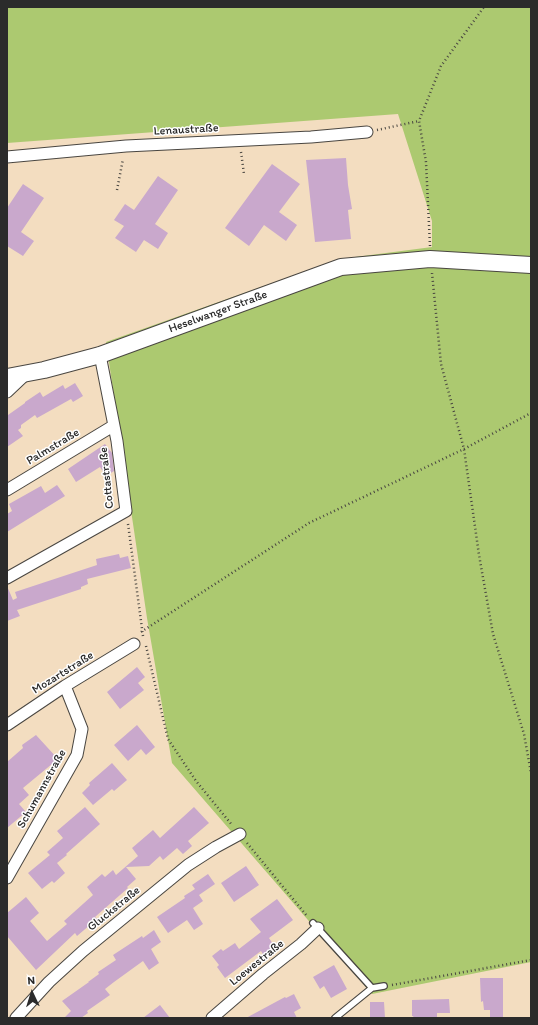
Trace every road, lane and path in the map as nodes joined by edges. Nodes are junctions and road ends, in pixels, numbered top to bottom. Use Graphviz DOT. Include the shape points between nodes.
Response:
graph roads {
  1 [pos="484,7"];
  2 [pos="419,120"];
  3 [pos="367,132"];
  4 [pos="240,140"];
  5 [pos="126,146"];
  6 [pos="7,157"];
  7 [pos="244,174"];
  8 [pos="118,190"];
  9 [pos="430,259"];
  10 [pos="531,265"];
  11 [pos="100,355"];
  12 [pos="27,373"];
  13 [pos="7,377"];
  14 [pos="7,392"];
  15 [pos="531,413"];
  16 [pos="113,426"];
  17 [pos="464,449"];
  18 [pos="7,490"];
  19 [pos="126,511"];
  20 [pos="7,578"];
  21 [pos="142,631"];
  22 [pos="134,644"];
  23 [pos="65,686"];
  24 [pos="7,725"];
  25 [pos="531,773"];
  26 [pos="240,834"];
  27 [pos="7,878"];
  28 [pos="315,926"];
  29 [pos="531,960"];
  30 [pos="384,986"];
  31 [pos="372,988"];
  32 [pos="16,1018"];
  33 [pos="212,1018"];
  34 [pos="335,1018"];
  1 -- 2 [label="path" via="441,66"];
  2 -- 3 [label="path"];
  2 -- 9 [label="path" via="426,162"];
  3 -- 4 [label="street, Lenaustraße"];
  4 -- 5 [label="street, Lenaustraße"];
  4 -- 7 [label="path"];
  5 -- 6 [label="street, Lenaustraße"];
  5 -- 8 [label="path"];
  9 -- 10 [label="street, Heselwanger Straße"];
  9 -- 11 [label="street, Heselwanger Straße" via="340,267"];
  9 -- 17 [label="path" via="441,364"];
  11 -- 12 [label="street, Heselwanger Straße"];
  11 -- 16 [label="street, Cottastraße"];
  12 -- 13 [label="street, Heselwanger Straße"];
  12 -- 14 [label="street"];
  15 -- 17 [label="path"];
  16 -- 18 [label="street, Palmstraße"];
  16 -- 19 [label="street, Cottastraße"];
  17 -- 21 [label="path" via="309,523"];
  17 -- 25 [label="path" via="493,634 524,734"];
  19 -- 20 [label="street, Cottastraße"];
  19 -- 21 [label="path"];
  21 -- 26 [label="path" via="168,739 196,781"];
  22 -- 23 [label="street, Mozartstraße"];
  23 -- 24 [label="street, Mozartstraße"];
  23 -- 27 [label="street, Schumannstraße" via="82,729 77,755"];
  26 -- 28 [label="path"];
  26 -- 32 [label="street, Gluckstraße" via="188,865 83,951 49,982"];
  28 -- 31 [label="lane"];
  28 -- 33 [label="street, Loewestraße" via="301,944"];
  29 -- 30 [label="path"];
  30 -- 31 [label="lane"];
  31 -- 34 [label="lane"];
}
